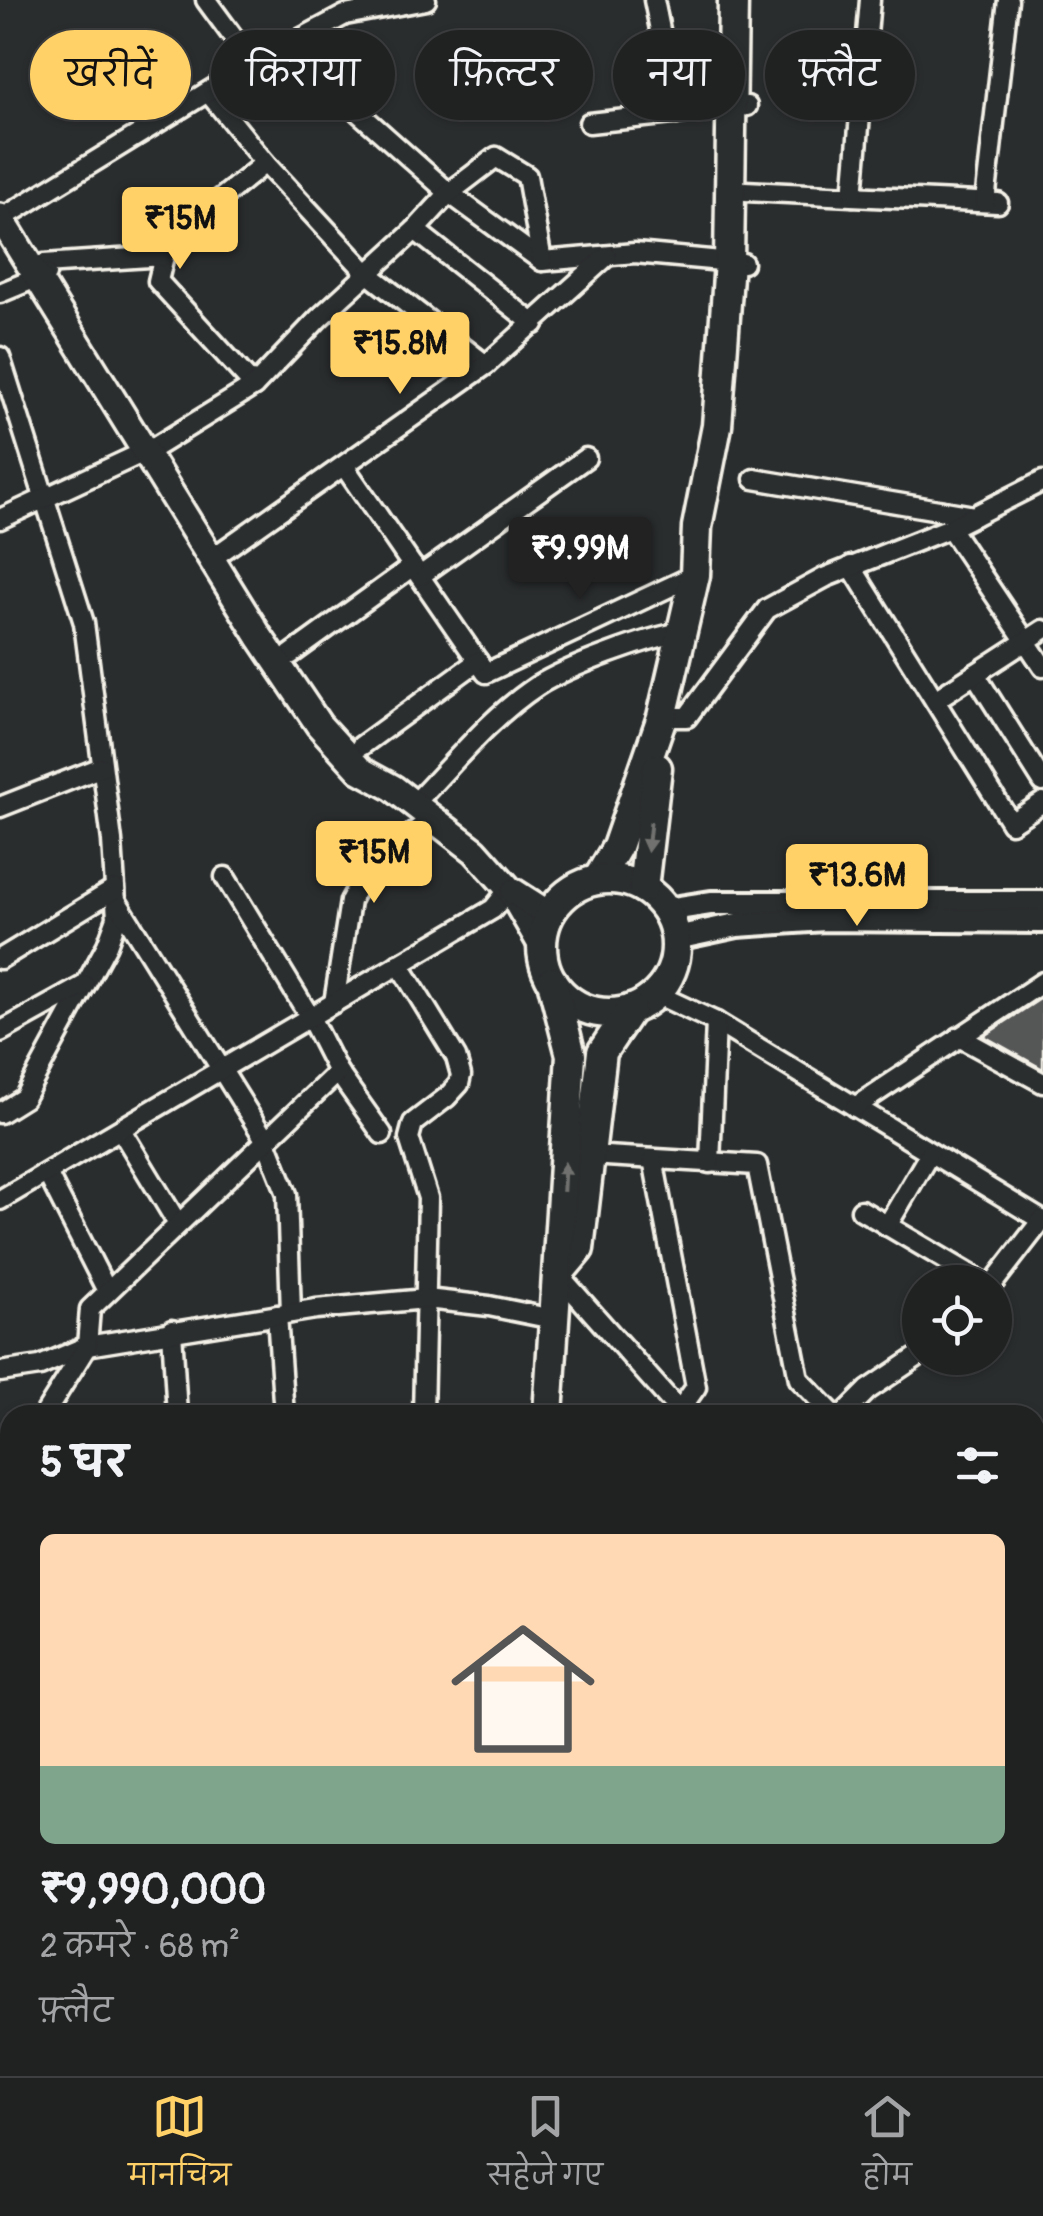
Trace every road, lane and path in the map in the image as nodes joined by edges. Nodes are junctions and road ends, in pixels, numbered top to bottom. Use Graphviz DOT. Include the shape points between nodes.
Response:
graph roads {
  1 [pos="206,0"];
  2 [pos="426,0"];
  3 [pos="654,0"];
  4 [pos="733,0"];
  5 [pos="749,0"];
  6 [pos="870,0"];
  7 [pos="1008,0"];
  8 [pos="228,30"];
  9 [pos="317,30"];
  10 [pos="660,30"];
  11 [pos="735,30"];
  12 [pos="745,43"];
  13 [pos="211,90"];
  14 [pos="208,92"];
  15 [pos="367,120"];
  16 [pos="618,120"];
  17 [pos="739,120"];
  18 [pos="740,120"];
  19 [pos="589,123"];
  20 [pos="265,163"];
  21 [pos="744,191"];
  22 [pos="449,193"];
  23 [pos="854,196"];
  24 [pos="3,211"];
  25 [pos="414,230"];
  26 [pos="164,256"];
  27 [pos="607,256"];
  28 [pos="542,261"];
  29 [pos="736,263"];
  30 [pos="43,272"];
  31 [pos="367,273"];
  32 [pos="0,293"];
  33 [pos="534,324"];
  34 [pos="0,357"];
  35 [pos="486,365"];
  36 [pos="254,386"];
  37 [pos="150,449"];
  38 [pos="586,458"];
  39 [pos="344,466"];
  40 [pos="754,480"];
  41 [pos="1043,481"];
  42 [pos="46,497"];
  43 [pos="974,516"];
  44 [pos="0,519"];
  45 [pos="950,528"];
  46 [pos="216,555"];
  47 [pos="851,566"];
  48 [pos="417,571"];
  49 [pos="695,574"];
  50 [pos="1043,630"];
  51 [pos="682,632"];
  52 [pos="1026,641"];
  53 [pos="290,654"];
  54 [pos="478,661"];
  55 [pos="1043,667"];
  56 [pos="975,674"];
  57 [pos="935,700"];
  58 [pos="662,717"];
  59 [pos="361,746"];
  60 [pos="102,767"];
  61 [pos="1043,782"];
  62 [pos="393,788"];
  63 [pos="1043,802"];
  64 [pos="0,806"];
  65 [pos="423,811"];
  66 [pos="225,876"];
  67 [pos="598,880"];
  68 [pos="643,888"];
  69 [pos="509,889"];
  70 [pos="115,894"];
  71 [pos="1043,903"];
  72 [pos="666,910"];
  73 [pos="550,915"];
  74 [pos="1043,921"];
  75 [pos="676,938"];
  76 [pos="542,946"];
  77 [pos="0,959"];
  78 [pos="399,964"];
  79 [pos="552,981"];
  80 [pos="1043,982"];
  81 [pos="86,984"];
  82 [pos="656,994"];
  83 [pos="334,1003"];
  84 [pos="631,1009"];
  85 [pos="310,1017"];
  86 [pos="716,1022"];
  87 [pos="0,1032"];
  88 [pos="960,1037"];
  89 [pos="224,1069"];
  90 [pos="338,1072"];
  91 [pos="1043,1084"];
  92 [pos="855,1106"];
  93 [pos="0,1113"];
  94 [pos="121,1130"];
  95 [pos="382,1134"];
  96 [pos="266,1141"];
  97 [pos="930,1152"];
  98 [pos="590,1155"];
  99 [pos="653,1159"];
  100 [pos="710,1162"];
  101 [pos="47,1173"];
  102 [pos="0,1200"];
  103 [pos="861,1210"];
  104 [pos="1042,1221"];
  105 [pos="178,1224"];
  106 [pos="887,1226"];
  107 [pos="954,1265"];
  108 [pos="1007,1265"];
  109 [pos="558,1274"];
  110 [pos="106,1291"];
  111 [pos="426,1299"];
  112 [pos="284,1314"];
  113 [pos="553,1319"];
  114 [pos="172,1330"];
  115 [pos="86,1346"];
  116 [pos="902,1367"];
  117 [pos="0,1372"];
  118 [pos="50,1405"];
  119 [pos="176,1405"];
  120 [pos="284,1405"];
  121 [pos="423,1405"];
  122 [pos="549,1405"];
  123 [pos="674,1405"];
  124 [pos="686,1405"];
  125 [pos="824,1405"];
  126 [pos="852,1405"];
  1 -- 8 [label="street"];
  2 -- 9 [label="street" via="345,15"];
  3 -- 10 [label="street"];
  4 -- 11 [label="main road"];
  5 -- 12 [label="main road"];
  6 -- 23 [label="street"];
  7 -- 23 [label="street" via="991,202"];
  13 -- 14 [label="street"];
  14 -- 20 [label="street"];
  14 -- 24 [label="street"];
  15 -- 22 [label="street"];
  16 -- 19 [label="street"];
  17 -- 29 [label="main road"];
  18 -- 21 [label="main road"];
  20 -- 26 [label="street" via="162,246"];
  20 -- 31 [label="street"];
  21 -- 23 [label="street"];
  21 -- 29 [label="main road"];
  22 -- 25 [label="street"];
  22 -- 28 [label="street"];
  22 -- 28 [label="street" via="496,157 519,168 527,176"];
  24 -- 30 [label="main road"];
  25 -- 31 [label="street"];
  25 -- 33 [label="street"];
  26 -- 30 [label="street"];
  26 -- 36 [label="street" via="158,281"];
  27 -- 28 [label="street"];
  27 -- 29 [label="street"];
  27 -- 33 [label="street"];
  29 -- 49 [label="main road" via="735,426 715,535"];
  30 -- 32 [label="street"];
  30 -- 37 [label="main road"];
  31 -- 35 [label="street"];
  31 -- 36 [label="street"];
  33 -- 35 [label="street"];
  34 -- 42 [label="street"];
  35 -- 39 [label="street"];
  36 -- 37 [label="street"];
  37 -- 42 [label="street"];
  37 -- 46 [label="main road"];
  38 -- 48 [label="street"];
  39 -- 46 [label="street"];
  39 -- 48 [label="street"];
  40 -- 43 [label="street"];
  41 -- 43 [label="street"];
  42 -- 44 [label="street"];
  42 -- 60 [label="street" via="84,623"];
  43 -- 45 [label="street"];
  45 -- 47 [label="street"];
  45 -- 52 [label="street"];
  46 -- 53 [label="main road"];
  46 -- 62 [label="main road" via="320,725 360,770"];
  47 -- 57 [label="street"];
  47 -- 58 [label="street" via="767,609 686,717"];
  48 -- 53 [label="street"];
  48 -- 54 [label="street"];
  49 -- 51 [label="main road"];
  49 -- 54 [label="street" via="486,673"];
  50 -- 52 [label="street"];
  51 -- 58 [label="main road"];
  51 -- 65 [label="street" via="538,685 498,718"];
  52 -- 55 [label="street"];
  52 -- 56 [label="street"];
  53 -- 59 [label="main road"];
  54 -- 59 [label="street"];
  56 -- 57 [label="street"];
  56 -- 61 [label="street"];
  57 -- 63 [label="street" via="1011,823"];
  58 -- 67 [label="main road" via="618,847"];
  58 -- 68 [label="main road, one-way"];
  59 -- 62 [label="main road"];
  60 -- 64 [label="street"];
  60 -- 70 [label="street"];
  62 -- 65 [label="main road"];
  65 -- 69 [label="main road"];
  65 -- 83 [label="street" via="367,870 350,901"];
  66 -- 85 [label="street"];
  67 -- 68 [label="main road"];
  67 -- 73 [label="main road" via="562,898"];
  68 -- 72 [label="main road"];
  69 -- 73 [label="main road"];
  69 -- 76 [label="main road"];
  69 -- 78 [label="street" via="493,908"];
  70 -- 77 [label="street"];
  70 -- 81 [label="street" via="117,918"];
  70 -- 89 [label="street"];
  71 -- 72 [label="street" via="711,903"];
  72 -- 75 [label="main road"];
  73 -- 76 [label="main road"];
  74 -- 75 [label="street" via="825,918 737,924"];
  75 -- 82 [label="main road" via="676,959"];
  76 -- 79 [label="main road"];
  78 -- 83 [label="street"];
  78 -- 111 [label="street" via="461,1075 448,1097 413,1123 409,1138 428,1198"];
  79 -- 84 [label="main road" via="586,1009"];
  109 -- 79 [label="main road, one-way" via="571,1056"];
  80 -- 88 [label="street"];
  81 -- 87 [label="street"];
  81 -- 93 [label="street" via="24,1098"];
  82 -- 84 [label="main road"];
  82 -- 86 [label="street"];
  83 -- 85 [label="street"];
  84 -- 98 [label="main road" via="602,1052"];
  85 -- 89 [label="street"];
  85 -- 90 [label="street"];
  86 -- 92 [label="street"];
  86 -- 100 [label="street"];
  88 -- 91 [label="street"];
  88 -- 92 [label="street"];
  89 -- 94 [label="street"];
  89 -- 96 [label="street"];
  90 -- 95 [label="street"];
  90 -- 96 [label="street"];
  92 -- 97 [label="street"];
  94 -- 101 [label="street"];
  94 -- 105 [label="street"];
  96 -- 105 [label="street"];
  96 -- 112 [label="street" via="287,1194"];
  97 -- 104 [label="street"];
  97 -- 106 [label="street"];
  98 -- 99 [label="street"];
  98 -- 109 [label="main road" via="579,1249"];
  99 -- 100 [label="street"];
  99 -- 124 [label="street" via="696,1388"];
  100 -- 125 [label="street" via="757,1166 799,1379"];
  101 -- 102 [label="street"];
  101 -- 110 [label="street"];
  103 -- 106 [label="street"];
  104 -- 108 [label="street"];
  105 -- 110 [label="street"];
  106 -- 107 [label="street"];
  109 -- 113 [label="main road"];
  109 -- 123 [label="street"];
  110 -- 115 [label="street" via="90,1309"];
  111 -- 112 [label="street"];
  111 -- 113 [label="street"];
  111 -- 121 [label="street"];
  112 -- 114 [label="street"];
  112 -- 120 [label="street"];
  113 -- 122 [label="main road"];
  114 -- 115 [label="street"];
  114 -- 119 [label="street"];
  115 -- 117 [label="street" via="40,1366"];
  115 -- 118 [label="street"];
  116 -- 126 [label="street"];
}
